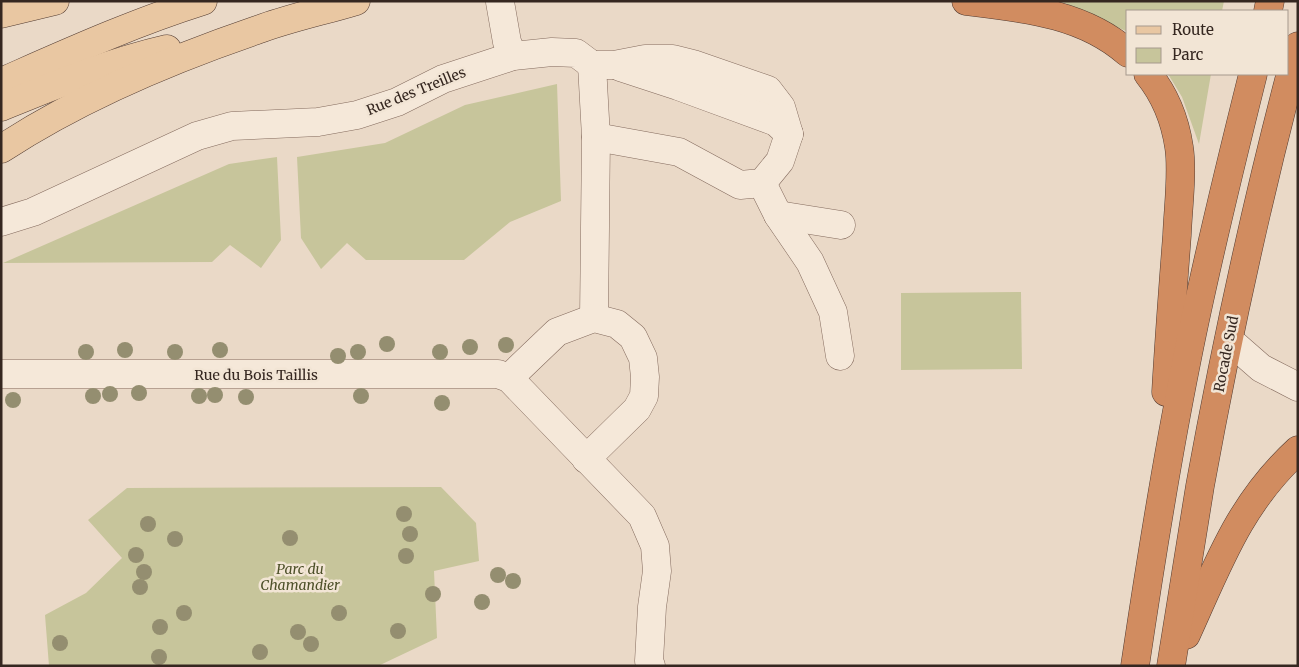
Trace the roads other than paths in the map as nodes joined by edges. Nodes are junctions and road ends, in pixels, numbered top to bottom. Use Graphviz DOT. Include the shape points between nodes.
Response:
graph roads {
  1 [pos="55,1"];
  2 [pos="203,1"];
  3 [pos="356,1"];
  4 [pos="966,1"];
  5 [pos="500,2"];
  6 [pos="1,14"];
  7 [pos="258,29"];
  8 [pos="1298,46"];
  9 [pos="1126,51"];
  10 [pos="513,56"];
  11 [pos="603,65"];
  12 [pos="1149,75"];
  13 [pos="1252,75"];
  14 [pos="1,82"];
  15 [pos="1,107"];
  16 [pos="596,137"];
  17 [pos="1,150"];
  18 [pos="762,183"];
  19 [pos="778,216"];
  20 [pos="1,222"];
  21 [pos="841,225"];
  22 [pos="594,318"];
  23 [pos="1229,340"];
  24 [pos="840,356"];
  25 [pos="1,374"];
  26 [pos="510,378"];
  27 [pos="1298,387"];
  28 [pos="1298,450"];
  29 [pos="586,459"];
  30 [pos="1156,526"];
  31 [pos="651,666"];
  32 [pos="1135,666"];
  33 [pos="1172,666"];
  1 -- 6 [label="main road"];
  2 -- 14 [label="main road" via="164,13"];
  3 -- 7 [label="main road"];
  4 -- 9 [label="highway" via="1026,8 1072,20 1103,34"];
  5 -- 10 [label="street" via="507,42"];
  7 -- 15 [label="main road" via="148,54 66,80"];
  7 -- 17 [label="main road" via="152,70 76,106"];
  8 -- 23 [label="highway, Rocade Sud" via="1273,139"];
  10 -- 11 [label="street, Rue des Treilles" via="576,53"];
  10 -- 20 [label="street, Rue des Treilles" via="443,78 397,102 357,115 318,122 232,126 197,136 33,212"];
  11 -- 16 [label="street"];
  11 -- 18 [label="street, Rue des Treilles" via="678,86 776,122 789,134 780,161"];
  12 -- 30 [label="highway" via="1170,112 1180,150"];
  13 -- 30 [label="highway" via="1190,345"];
  16 -- 18 [label="street" via="679,152 740,185"];
  16 -- 22 [label="street"];
  18 -- 19 [label="street"];
  19 -- 21 [label="street"];
  19 -- 24 [label="street" via="810,262 833,312"];
  22 -- 26 [label="street" via="557,332"];
  22 -- 29 [label="street" via="617,324 633,338 643,358 644,396 637,409"];
  23 -- 27 [label="street" via="1261,368"];
  23 -- 33 [label="highway, Rocade Sud" via="1200,487"];
  25 -- 26 [label="street, Rue du Bois Taillis" via="498,374"];
  26 -- 29 [label="street"];
  28 -- 33 [label="highway" via="1265,485 1236,526"];
  29 -- 31 [label="street" via="642,516 655,546 657,571 652,607"];
  30 -- 32 [label="highway"];
}
